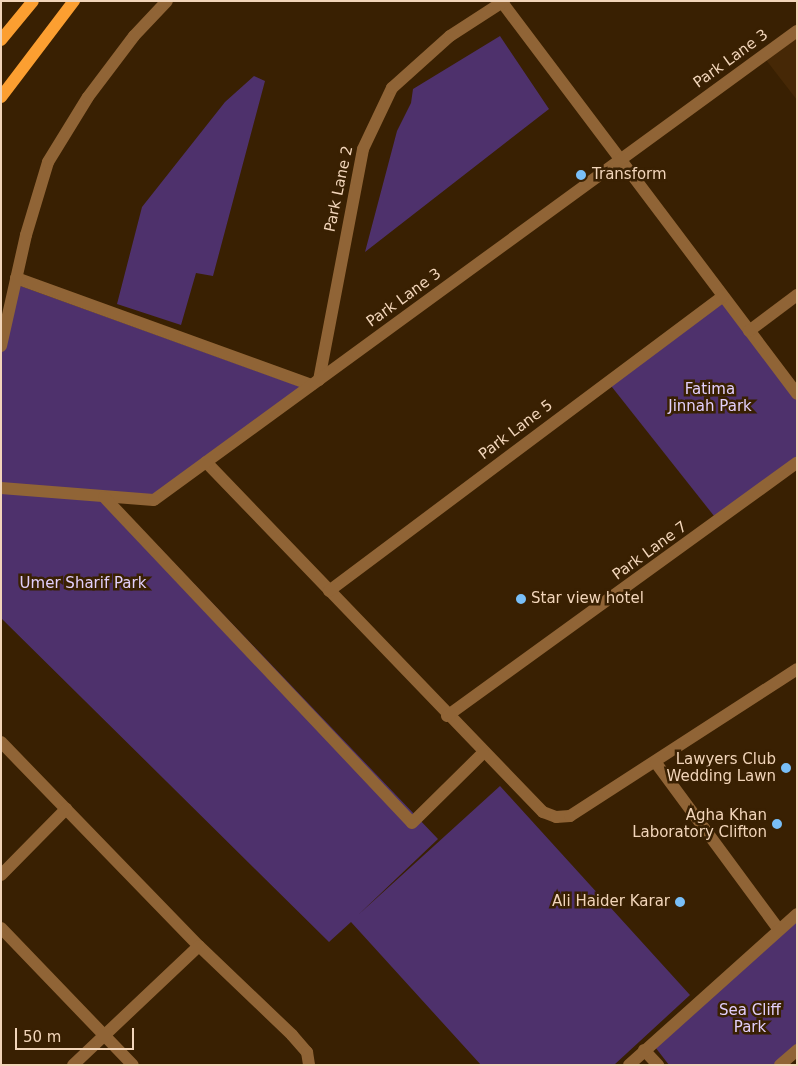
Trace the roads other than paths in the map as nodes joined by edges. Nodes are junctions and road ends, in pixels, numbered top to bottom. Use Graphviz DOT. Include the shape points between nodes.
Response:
graph roads {
  1 [pos="33,1"];
  2 [pos="74,1"];
  3 [pos="167,1"];
  4 [pos="502,2"];
  5 [pos="797,31"];
  6 [pos="1,40"];
  7 [pos="1,97"];
  8 [pos="621,160"];
  9 [pos="16,278"];
  10 [pos="797,295"];
  11 [pos="723,296"];
  12 [pos="750,331"];
  13 [pos="1,346"];
  14 [pos="315,383"];
  15 [pos="797,394"];
  16 [pos="206,462"];
  17 [pos="797,463"];
  18 [pos="1,488"];
  19 [pos="104,497"];
  20 [pos="329,591"];
  21 [pos="797,669"];
  22 [pos="447,716"];
  23 [pos="1,742"];
  24 [pos="483,753"];
  25 [pos="656,763"];
  26 [pos="66,809"];
  27 [pos="1,875"];
  28 [pos="797,914"];
  29 [pos="1,928"];
  30 [pos="779,930"];
  31 [pos="199,946"];
  32 [pos="104,1034"];
  33 [pos="644,1050"];
  34 [pos="797,1050"];
  35 [pos="73,1065"];
  36 [pos="132,1065"];
  37 [pos="309,1065"];
  38 [pos="629,1065"];
  39 [pos="658,1065"];
  40 [pos="780,1065"];
  1 -- 6 [label="main road"];
  2 -- 7 [label="main road"];
  3 -- 9 [label="street" via="134,36 88,97 48,162"];
  4 -- 8 [label="street"];
  4 -- 14 [label="street, Park Lane 2" via="450,36 392,88 367,140"];
  5 -- 8 [label="street, Park Lane 3"];
  8 -- 11 [label="street"];
  8 -- 14 [label="street, Park Lane 3"];
  9 -- 13 [label="street"];
  9 -- 14 [label="street"];
  10 -- 12 [label="street"];
  11 -- 12 [label="street"];
  11 -- 20 [label="street, Park Lane 5"];
  12 -- 15 [label="street"];
  14 -- 16 [label="street, Park Lane 3"];
  16 -- 19 [label="street, Park Lane 3" via="154,500"];
  16 -- 20 [label="street"];
  17 -- 22 [label="street, Park Lane 7"];
  18 -- 19 [label="street, Park Lane 3"];
  19 -- 24 [label="street" via="412,823"];
  20 -- 22 [label="street"];
  21 -- 25 [label="street"];
  22 -- 24 [label="street"];
  23 -- 26 [label="street"];
  24 -- 25 [label="street" via="527,799 543,812 556,817 570,816"];
  25 -- 30 [label="street"];
  26 -- 27 [label="street"];
  26 -- 31 [label="street"];
  28 -- 30 [label="street"];
  29 -- 32 [label="street"];
  30 -- 33 [label="street"];
  31 -- 32 [label="street"];
  31 -- 37 [label="street" via="292,1035 307,1052"];
  32 -- 35 [label="street"];
  32 -- 36 [label="street"];
  33 -- 38 [label="street"];
  33 -- 39 [label="street"];
  34 -- 40 [label="street"];
}
